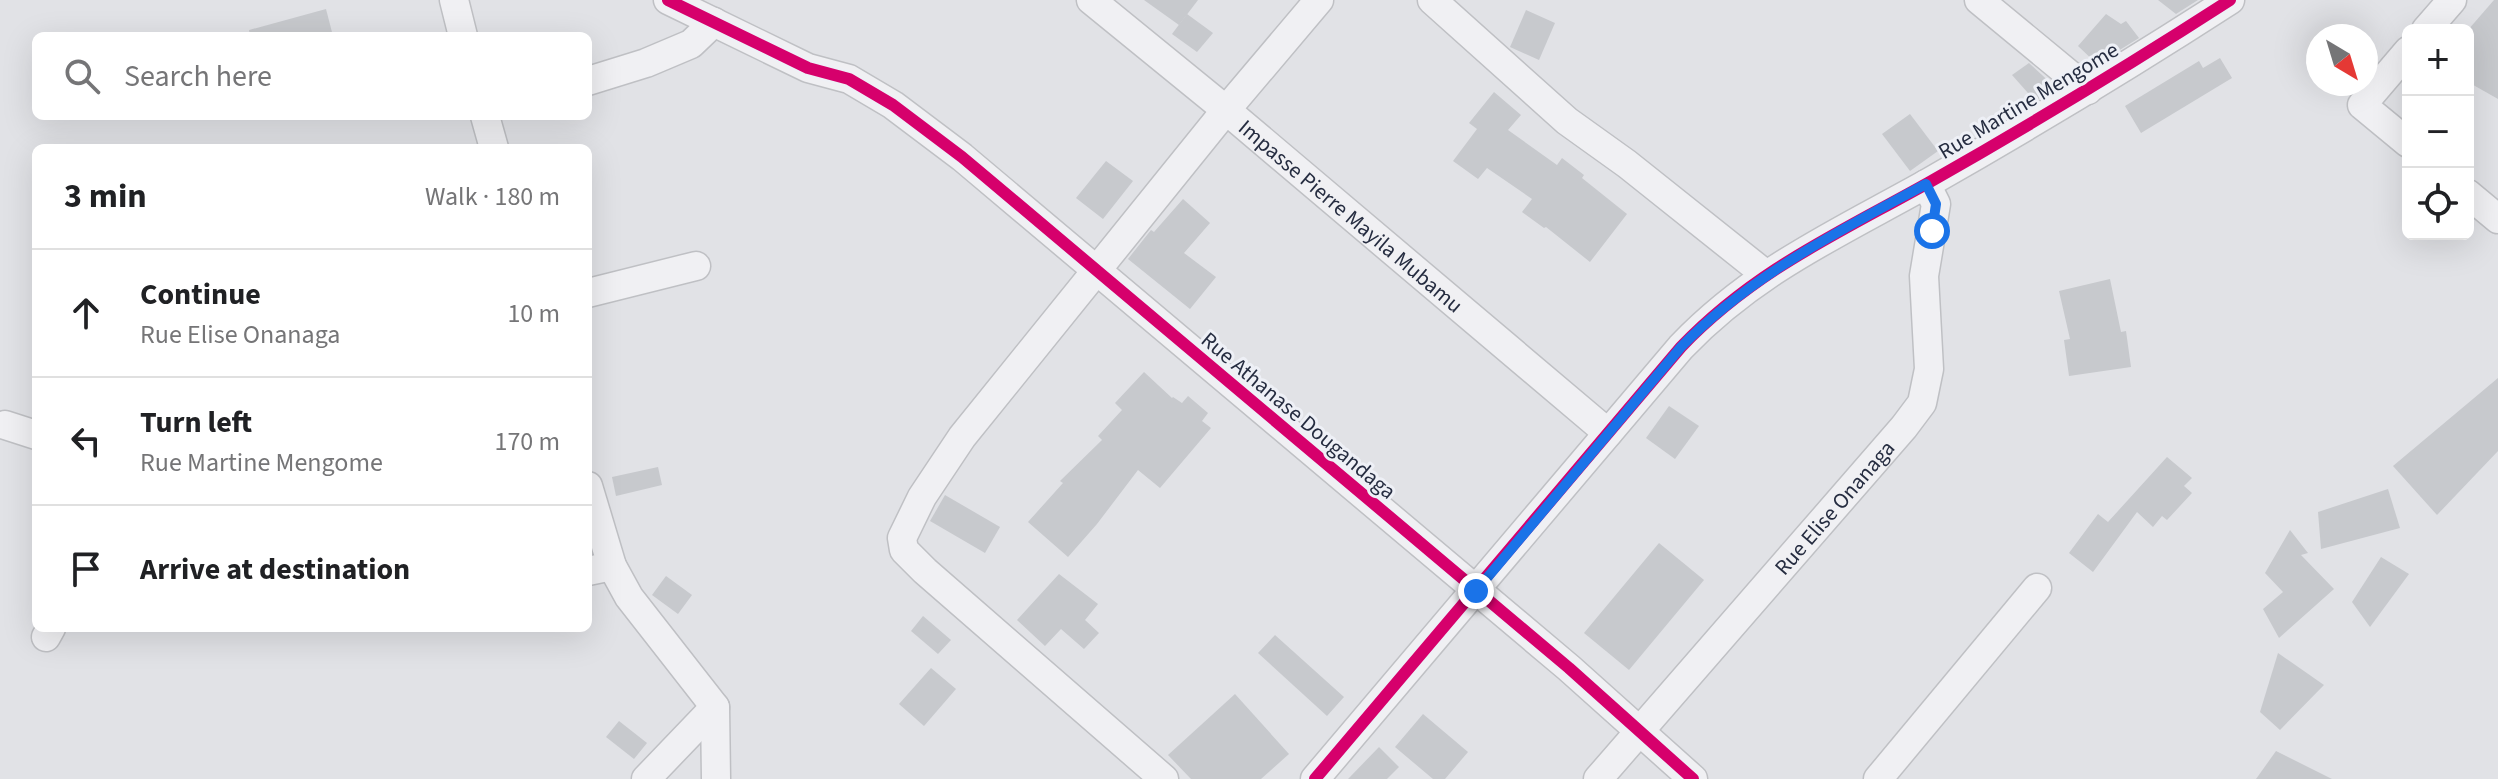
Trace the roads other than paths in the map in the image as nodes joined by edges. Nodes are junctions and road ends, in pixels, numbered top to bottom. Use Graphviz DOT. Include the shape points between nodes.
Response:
graph roads {
  1 [pos="454,0"];
  2 [pos="668,0"];
  3 [pos="1091,0"];
  4 [pos="1319,0"];
  5 [pos="1432,0"];
  6 [pos="1979,0"];
  7 [pos="2230,0"];
  8 [pos="2452,0"];
  9 [pos="714,22"];
  10 [pos="2431,24"];
  11 [pos="462,32"];
  12 [pos="2402,58"];
  13 [pos="592,80"];
  14 [pos="2088,90"];
  15 [pos="1226,110"];
  16 [pos="486,120"];
  17 [pos="2402,138"];
  18 [pos="493,144"];
  19 [pos="1926,184"];
  20 [pos="2474,199"];
  21 [pos="2498,219"];
  22 [pos="696,266"];
  23 [pos="1096,271"];
  24 [pos="1765,274"];
  25 [pos="592,292"];
  26 [pos="5,425"];
  27 [pos="1608,433"];
  28 [pos="32,434"];
  29 [pos="592,514"];
  30 [pos="600,569"];
  31 [pos="2037,588"];
  32 [pos="1476,591"];
  33 [pos="715,707"];
  34 [pos="1640,729"];
  35 [pos="646,779"];
  36 [pos="716,779"];
  37 [pos="1164,779"];
  38 [pos="1315,779"];
  39 [pos="1598,779"];
  40 [pos="1693,779"];
  41 [pos="1878,779"];
  1 -- 11 [label="street"];
  2 -- 9 [label="street, Rue Athanase Dougandaga"];
  3 -- 15 [label="street, Impasse Pierre Mayila Mubamu"];
  4 -- 15 [label="street"];
  5 -- 24 [label="street" via="1567,121"];
  6 -- 14 [label="street"];
  7 -- 14 [label="street, Rue Martine Mengome"];
  8 -- 10 [label="street"];
  9 -- 13 [label="street" via="691,44"];
  9 -- 23 [label="street, Rue Athanase Dougandaga" via="808,68 849,79 893,105"];
  12 -- 17 [label="street" via="2362,105"];
  14 -- 19 [label="street, Rue Martine Mengome"];
  15 -- 23 [label="street"];
  15 -- 27 [label="street, Impasse Pierre Mayila Mubamu"];
  16 -- 18 [label="street"];
  19 -- 24 [label="street, Rue Martine Mengome"];
  19 -- 34 [label="street, Rue Elise Onanaga" via="1936,204 1924,276 1929,369 1922,403"];
  20 -- 21 [label="street"];
  22 -- 25 [label="street"];
  23 -- 32 [label="street, Rue Athanase Dougandaga"];
  23 -- 37 [label="street" via="962,437 909,521 902,545 925,571"];
  24 -- 27 [label="street, Rue Martine Mengome" via="1710,317"];
  26 -- 28 [label="street"];
  27 -- 32 [label="street, Rue Martine Mengome"];
  29 -- 30 [label="street"];
  30 -- 33 [label="street" via="629,597"];
  31 -- 41 [label="street"];
  32 -- 34 [label="street, Rue Athanase Dougandaga"];
  32 -- 38 [label="street, Rue Martine Mengome"];
  33 -- 35 [label="street"];
  33 -- 36 [label="street"];
  34 -- 39 [label="street, Rue Elise Onanaga"];
  34 -- 40 [label="street, Rue Athanase Dougandaga"];
}
